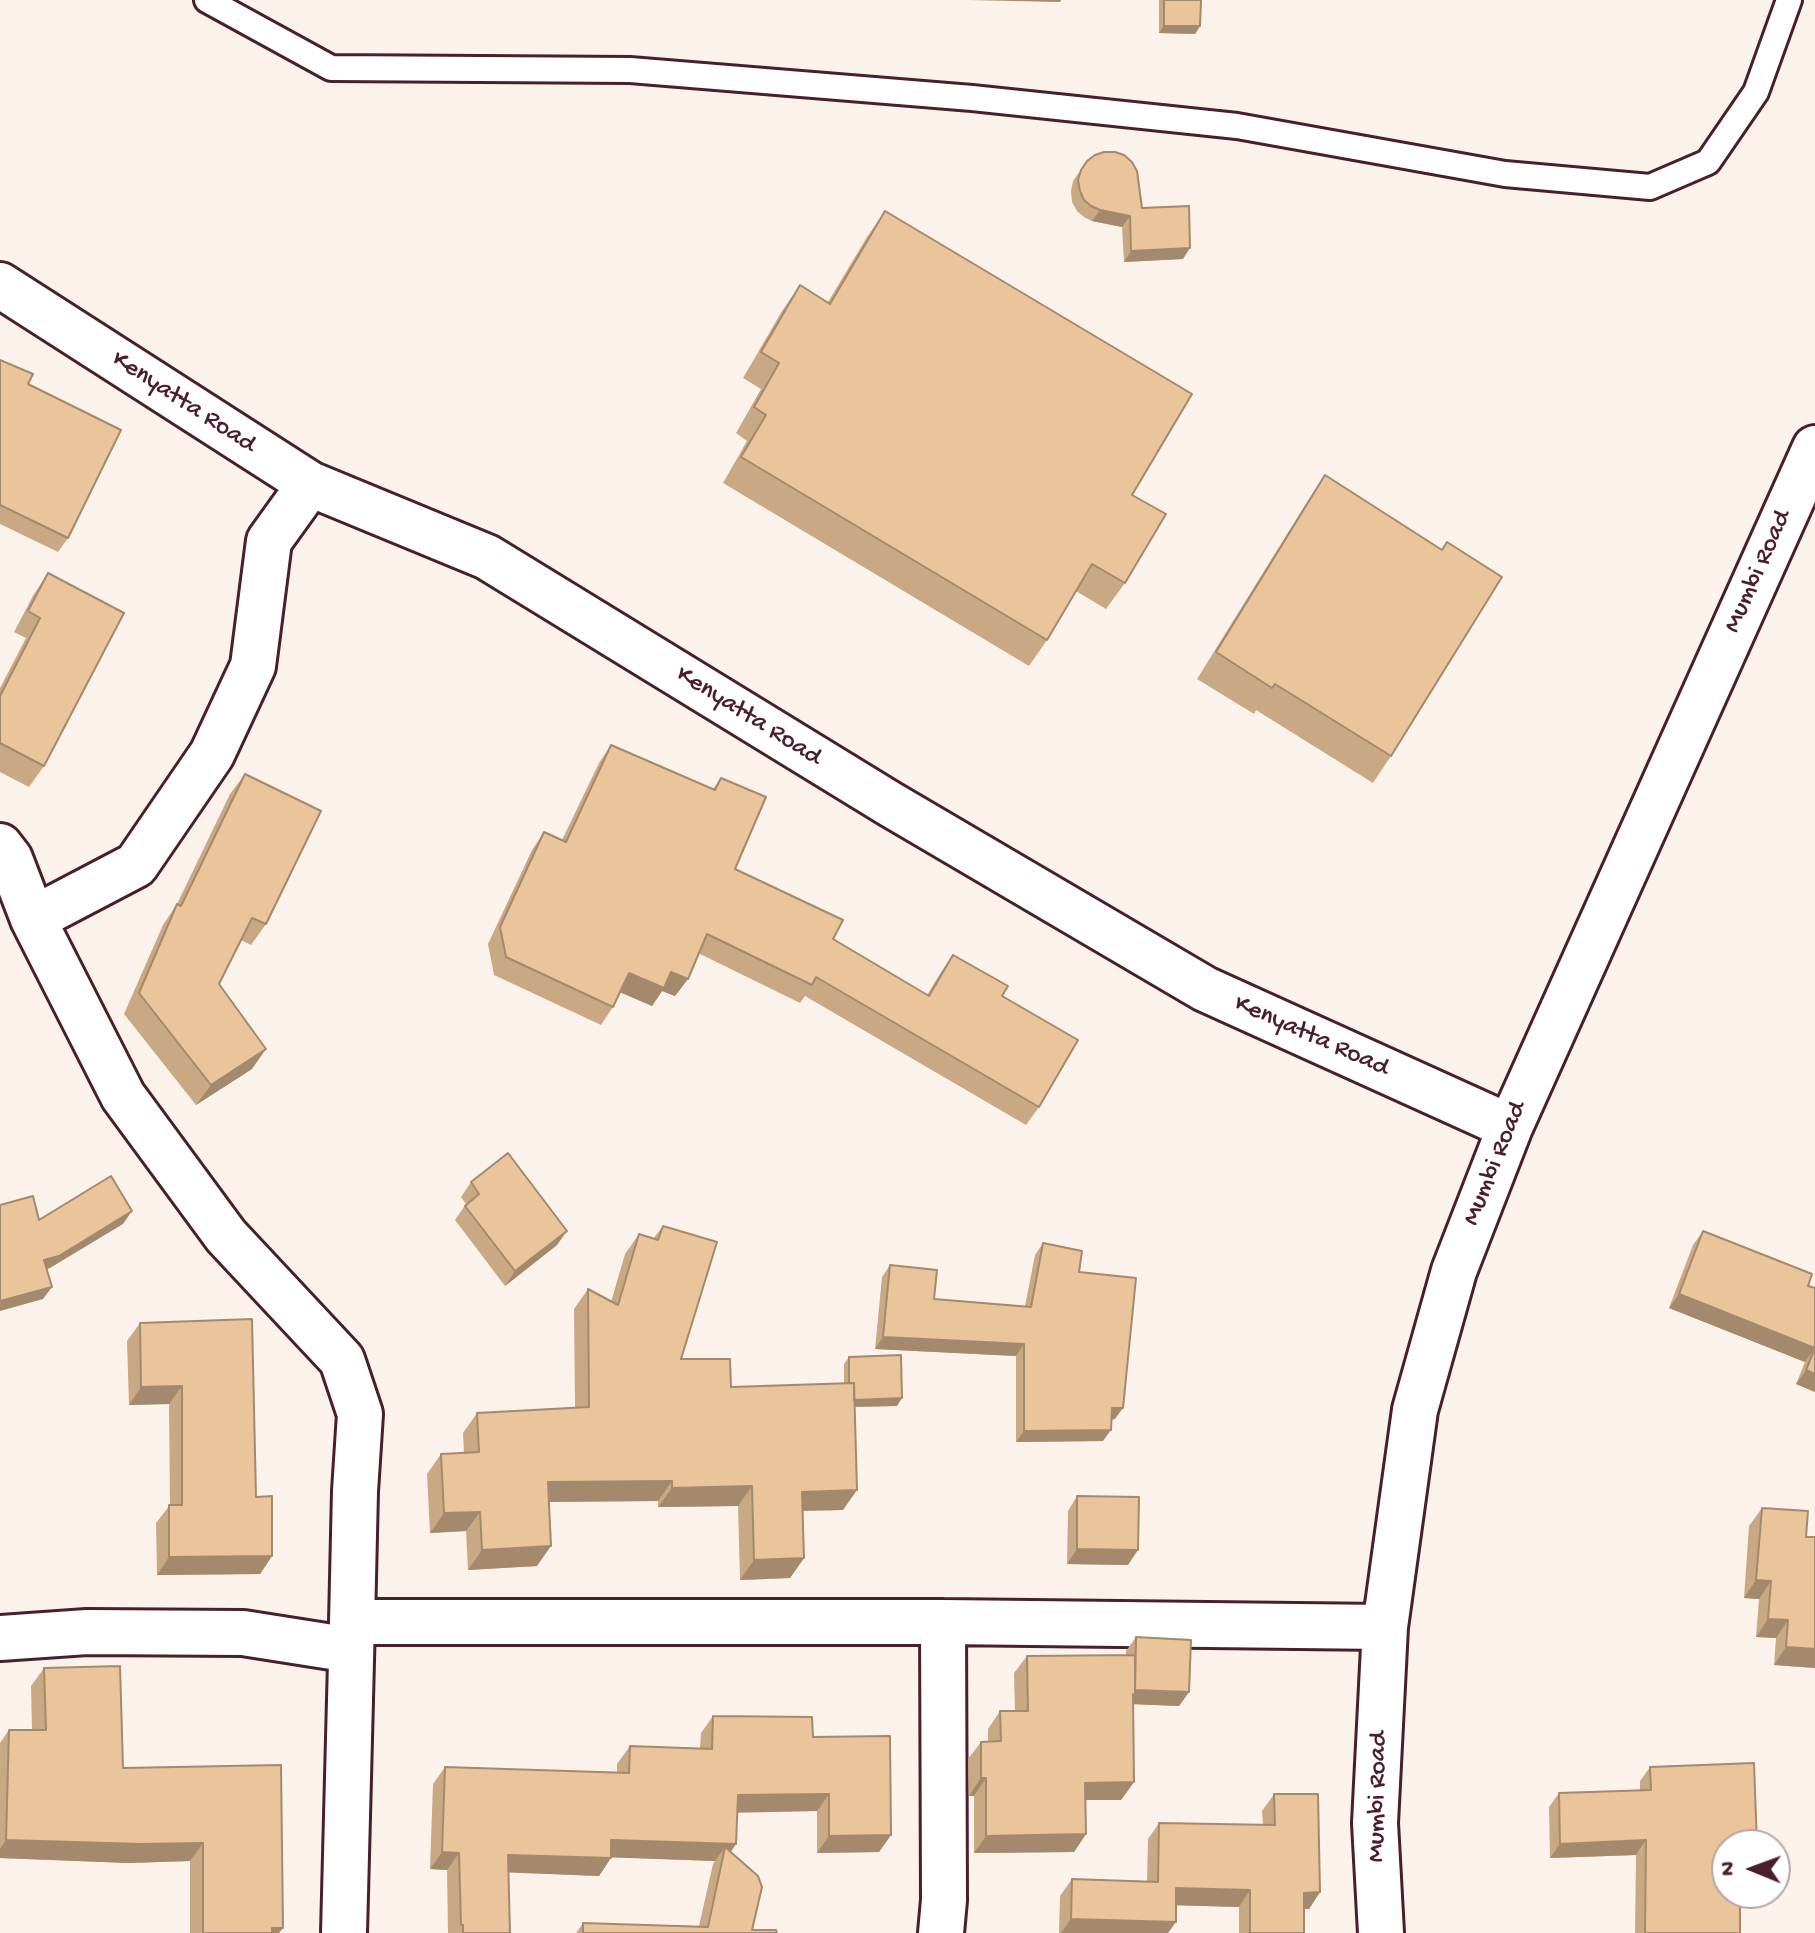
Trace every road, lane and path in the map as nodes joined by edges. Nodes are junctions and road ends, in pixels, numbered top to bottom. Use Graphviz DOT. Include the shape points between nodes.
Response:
graph roads {
  1 [pos="207,0"];
  2 [pos="1789,0"];
  3 [pos="0,285"];
  4 [pos="1815,448"];
  5 [pos="310,484"];
  6 [pos="0,846"];
  7 [pos="33,919"];
  8 [pos="1510,1127"];
  9 [pos="943,1622"];
  10 [pos="1385,1627"];
  11 [pos="351,1636"];
  12 [pos="0,1638"];
  13 [pos="344,1933"];
  14 [pos="941,1933"];
  15 [pos="1381,1933"];
  1 -- 2 [label="lane" via="331,68 630,70 972,98 1237,126 1505,174 1650,187 1708,162 1756,92"];
  3 -- 5 [label="street, Kenyatta Road"];
  4 -- 8 [label="street, Mumbi Road"];
  5 -- 7 [label="street" via="269,541 253,666 212,754 136,865"];
  5 -- 8 [label="street, Kenyatta Road" via="487,557 1205,989"];
  6 -- 7 [label="street"];
  7 -- 11 [label="street" via="123,1096 226,1236 342,1360 360,1414"];
  8 -- 10 [label="street, Mumbi Road" via="1454,1271 1415,1410"];
  9 -- 10 [label="street"];
  9 -- 11 [label="street"];
  9 -- 14 [label="street"];
  10 -- 15 [label="street, Mumbi Road" via="1375,1823"];
  11 -- 12 [label="street" via="87,1632"];
  11 -- 13 [label="street"];
}
